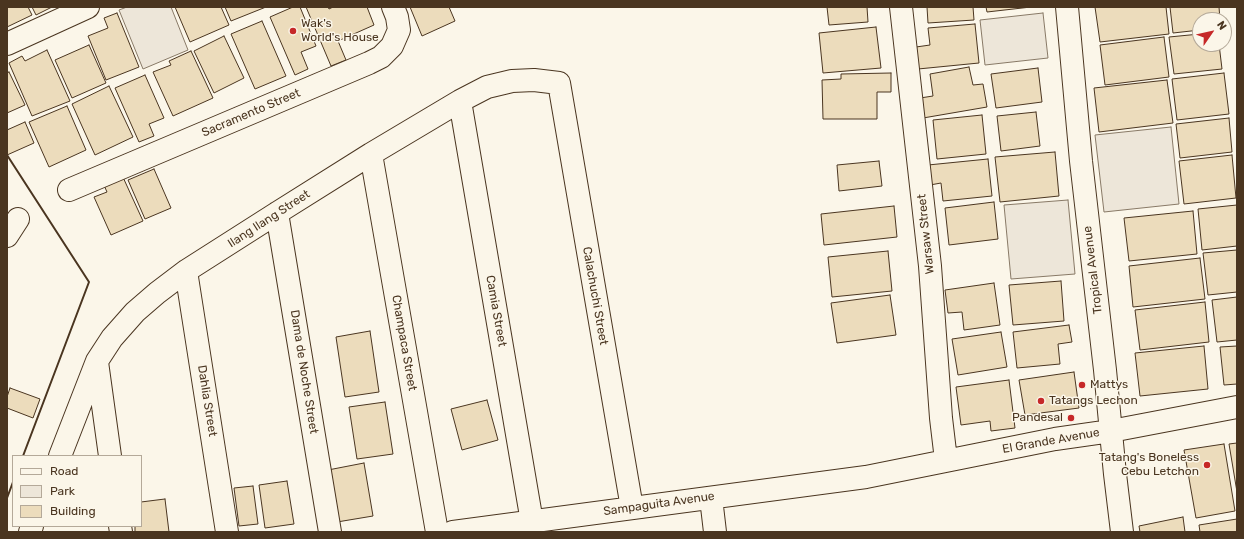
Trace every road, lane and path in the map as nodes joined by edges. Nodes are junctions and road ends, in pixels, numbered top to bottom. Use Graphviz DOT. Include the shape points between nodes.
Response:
graph roads {
  1 [pos="88,7"];
  2 [pos="393,7"];
  3 [pos="901,7"];
  4 [pos="1067,7"];
  5 [pos="7,44"];
  6 [pos="559,83"];
  7 [pos="460,101"];
  8 [pos="370,154"];
  9 [pos="69,190"];
  10 [pos="277,213"];
  11 [pos="186,271"];
  12 [pos="97,361"];
  13 [pos="1237,407"];
  14 [pos="1111,431"];
  15 [pos="60,455"];
  16 [pos="110,455"];
  17 [pos="946,460"];
  18 [pos="866,477"];
  19 [pos="711,498"];
  20 [pos="632,508"];
  21 [pos="532,522"];
  22 [pos="227,532"];
  23 [pos="330,532"];
  24 [pos="437,532"];
  25 [pos="453,532"];
  26 [pos="715,532"];
  27 [pos="1122,532"];
  1 -- 5 [label="street"];
  2 -- 9 [label="street, Sacramento Street" via="399,30 392,46 369,63"];
  3 -- 17 [label="street, Warsaw Street" via="930,266"];
  4 -- 14 [label="street, Tropical Avenue"];
  6 -- 7 [label="street, Ilang Ilang Street" via="512,81 487,87"];
  6 -- 20 [label="street, Calachuchi Street"];
  7 -- 8 [label="street, Ilang Ilang Street"];
  7 -- 21 [label="street, Camia Street"];
  8 -- 10 [label="street, Ilang Ilang Street"];
  8 -- 24 [label="street, Champaca Street"];
  10 -- 11 [label="street, Ilang Ilang Street"];
  10 -- 23 [label="street, Dama de Noche Street"];
  11 -- 12 [label="street, Ilang Ilang Street" via="135,312 112,338"];
  11 -- 22 [label="street, Dahlia Street"];
  12 -- 15 [label="street, Ilang Ilang Street"];
  12 -- 16 [label="street"];
  13 -- 14 [label="street, El Grande Avenue"];
  14 -- 17 [label="street, El Grande Avenue"];
  14 -- 27 [label="street, Tropical Avenue"];
  17 -- 18 [label="street, El Grande Avenue"];
  18 -- 19 [label="street, Sampaguita Avenue"];
  19 -- 20 [label="street, Sampaguita Avenue"];
  19 -- 26 [label="street"];
  20 -- 21 [label="street, Sampaguita Avenue"];
  21 -- 25 [label="street, Sampaguita Avenue"];
}
